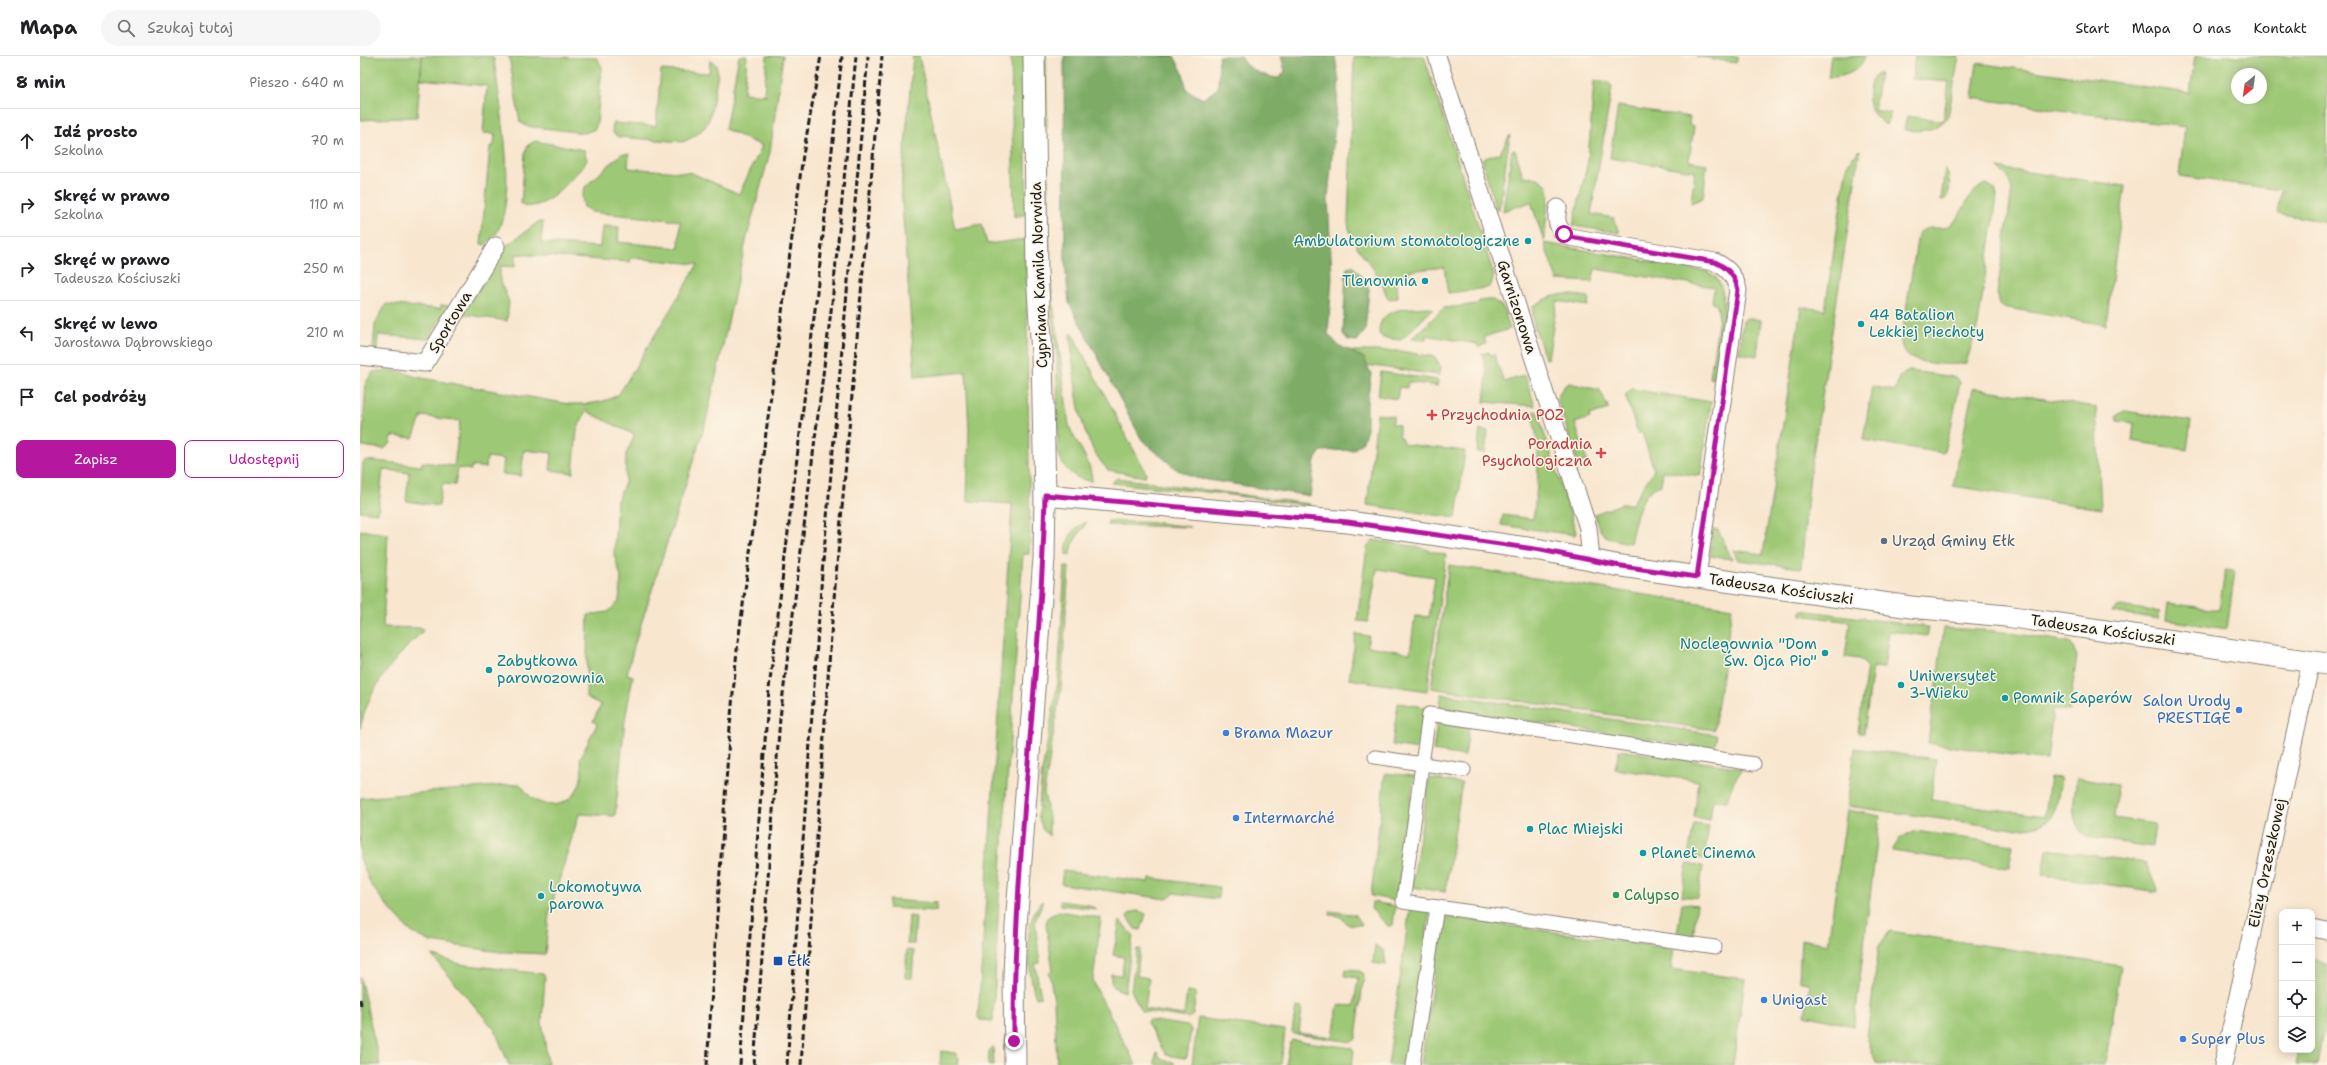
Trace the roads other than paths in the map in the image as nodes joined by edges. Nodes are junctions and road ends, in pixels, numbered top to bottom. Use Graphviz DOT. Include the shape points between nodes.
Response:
graph roads {
  1 [pos="1034,56"];
  2 [pos="1437,56"];
  3 [pos="1558,208"];
  4 [pos="496,246"];
  5 [pos="360,356"];
  6 [pos="1045,495"];
  7 [pos="1591,560"];
  8 [pos="1697,577"];
  9 [pos="2319,663"];
  10 [pos="1375,757"];
  11 [pos="1422,764"];
  12 [pos="1754,764"];
  13 [pos="1464,770"];
  14 [pos="1437,907"];
  15 [pos="2315,929"];
  16 [pos="2327,931"];
  17 [pos="1715,947"];
  18 [pos="1015,1065"];
  19 [pos="1413,1065"];
  20 [pos="2223,1065"];
  1 -- 6 [label="street, Cypriana Kamila Norwida" via="1037,274 1042,354"];
  2 -- 7 [label="street, Garnizonowa" via="1588,528"];
  3 -- 8 [label="street" via="1557,225 1570,237 1715,262 1726,268 1736,282 1738,290"];
  4 -- 5 [label="street, Sportowa" via="425,363"];
  6 -- 7 [label="street, Tadeusza Kościuszki" via="1315,518 1541,550"];
  6 -- 18 [label="street, Cypriana Kamila Norwida" via="1044,558 1015,948"];
  7 -- 8 [label="street, Tadeusza Kościuszki"];
  8 -- 9 [label="street, Tadeusza Kościuszki" via="1911,607 2006,616"];
  9 -- 20 [label="street, Elizy Orzeszkowej"];
  10 -- 11 [label="street"];
  11 -- 12 [label="street" via="1429,714"];
  11 -- 13 [label="street"];
  11 -- 14 [label="street" via="1403,902"];
  14 -- 17 [label="street"];
  14 -- 19 [label="street"];
  15 -- 16 [label="street"];
}
